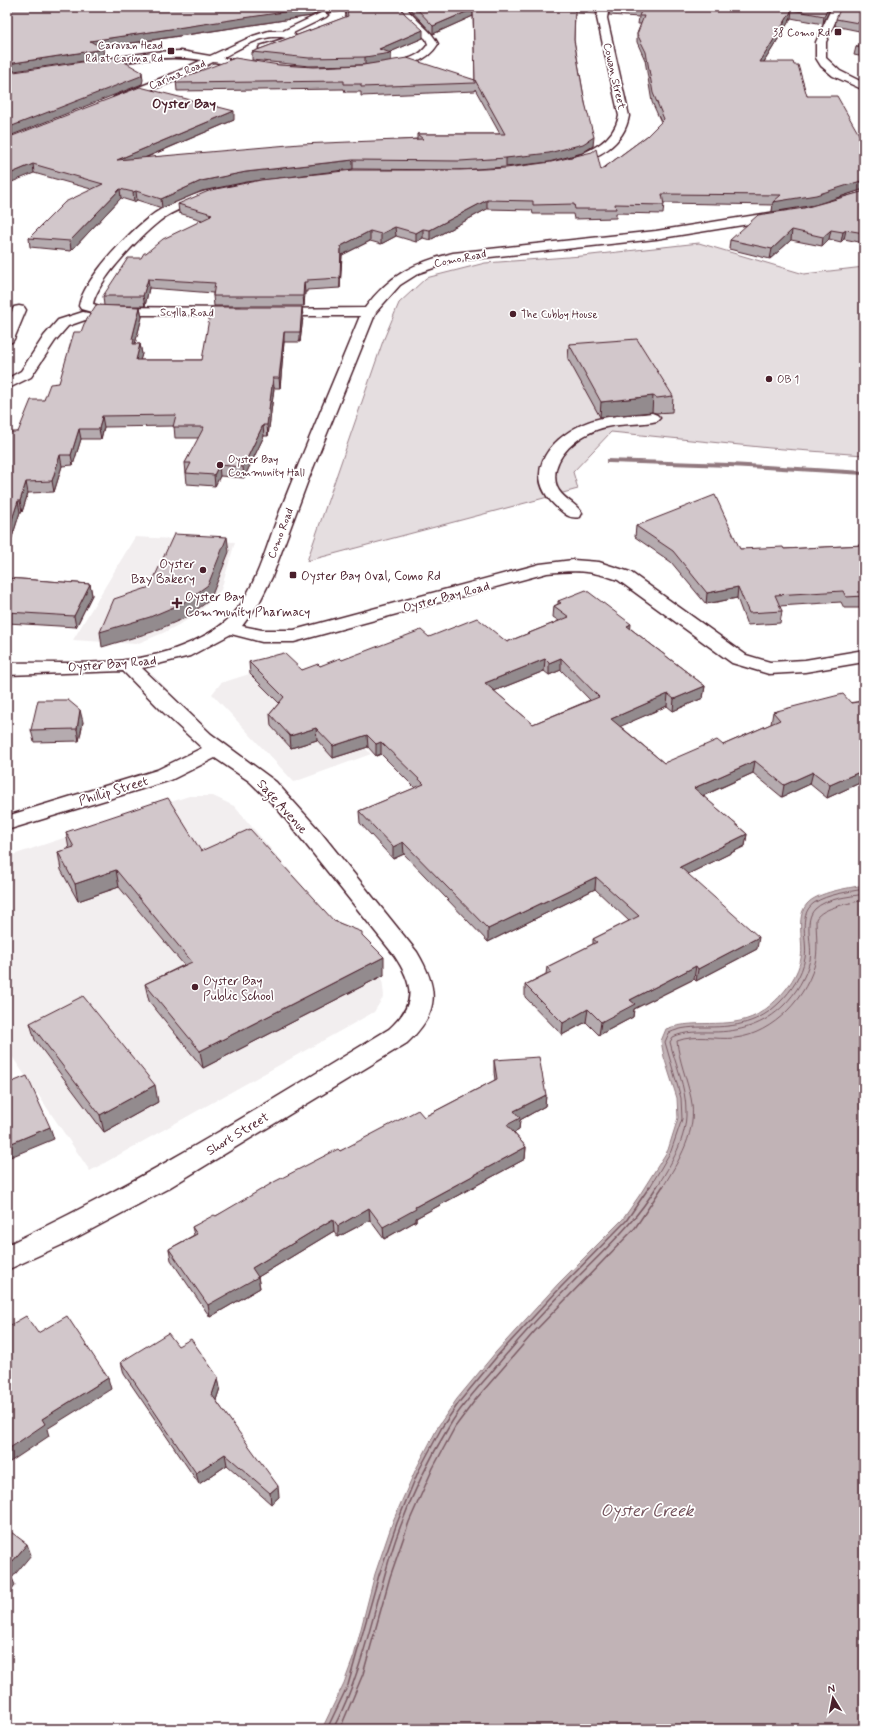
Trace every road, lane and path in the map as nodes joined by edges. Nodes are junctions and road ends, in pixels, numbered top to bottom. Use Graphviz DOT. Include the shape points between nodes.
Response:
graph roads {
  1 [pos="401,7"];
  2 [pos="604,7"];
  3 [pos="836,7"];
  4 [pos="323,15"];
  5 [pos="286,33"];
  6 [pos="213,59"];
  7 [pos="80,66"];
  8 [pos="267,67"];
  9 [pos="376,68"];
  10 [pos="864,87"];
  11 [pos="108,103"];
  12 [pos="556,165"];
  13 [pos="218,192"];
  14 [pos="794,213"];
  15 [pos="19,310"];
  16 [pos="369,312"];
  17 [pos="83,316"];
  18 [pos="7,339"];
  19 [pos="7,386"];
  20 [pos="652,418"];
  21 [pos="574,513"];
  22 [pos="228,628"];
  23 [pos="864,656"];
  24 [pos="127,664"];
  25 [pos="7,669"];
  26 [pos="216,748"];
  27 [pos="7,823"];
  28 [pos="416,971"];
  29 [pos="7,1258"];
  1 -- 9 [label="street" via="409,19 430,38 433,44 431,50 401,64"];
  2 -- 12 [label="street, Cowan Street" via="602,18 624,116 623,127 605,146 578,159"];
  3 -- 10 [label="street" via="820,45 820,53 824,62 833,70"];
  4 -- 5 [label="street, Carina Road"];
  5 -- 6 [label="street, Carina Road" via="268,34 230,49"];
  5 -- 6 [label="street, Carina Road" via="291,36 290,40 251,53"];
  6 -- 7 [label="street" via="181,54 153,55"];
  6 -- 8 [label="street"];
  6 -- 11 [label="street, Carina Road" via="195,69"];
  13 -- 16 [label="street, Scylla Road" via="161,214 139,232 116,257 86,297 86,306 102,311"];
  14 -- 16 [label="street, Como Road" via="656,235 453,257 421,266 401,278 382,292"];
  15 -- 18 [label="street"];
  16 -- 22 [label="street, Como Road" via="264,575 241,616"];
  17 -- 19 [label="street" via="63,323 26,374"];
  20 -- 21 [label="street" via="598,423 579,433 553,454 547,470 549,486 556,498"];
  22 -- 23 [label="street, Oyster Bay Road" via="262,636 294,636 546,568 573,564 599,567 624,576 739,659 769,668 805,666"];
  22 -- 24 [label="street, Oyster Bay Road" via="174,656"];
  24 -- 25 [label="street, Oyster Bay Road"];
  24 -- 26 [label="street, Sage Avenue"];
  26 -- 27 [label="street, Phillip Street" via="164,774"];
  26 -- 28 [label="street, Sage Avenue" via="246,767 268,787 327,856"];
  28 -- 29 [label="street, Short Street" via="421,987 421,1004 413,1023 398,1036 156,1182 67,1231"];
}
